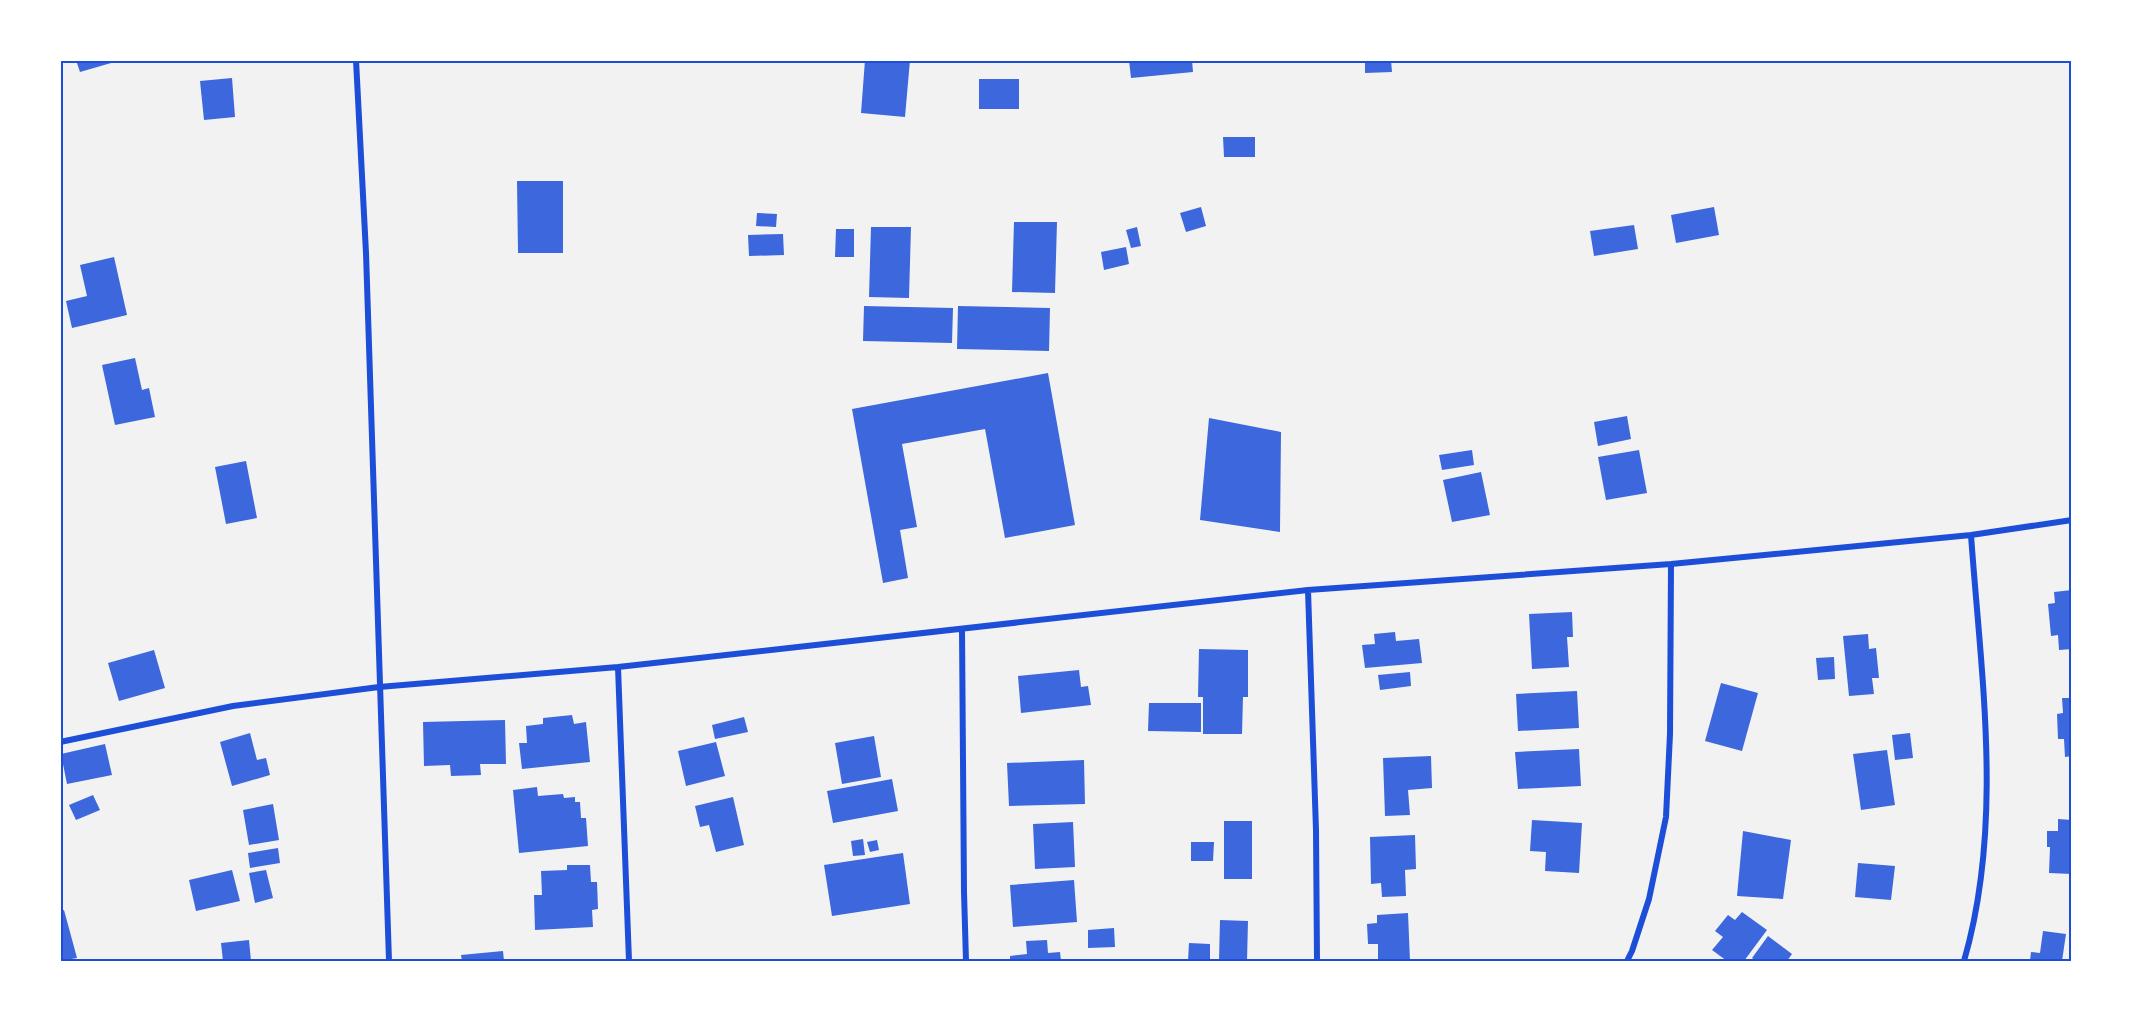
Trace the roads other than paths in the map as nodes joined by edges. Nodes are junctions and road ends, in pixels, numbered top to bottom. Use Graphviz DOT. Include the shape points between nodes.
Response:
graph roads {
  1 [pos="356,60"];
  2 [pos="2072,520"];
  3 [pos="1971,535"];
  4 [pos="1671,564"];
  5 [pos="1308,590"];
  6 [pos="962,629"];
  7 [pos="618,667"];
  8 [pos="379,687"];
  9 [pos="60,742"];
  10 [pos="389,961"];
  11 [pos="629,961"];
  12 [pos="966,961"];
  13 [pos="1317,961"];
  14 [pos="1627,961"];
  15 [pos="1964,961"];
  1 -- 8 [label="street" via="367,265"];
  2 -- 3 [label="street"];
  3 -- 4 [label="street"];
  3 -- 15 [label="street" via="1987,751 1986,815 1982,870"];
  4 -- 5 [label="street"];
  4 -- 14 [label="street" via="1666,816 1649,899"];
  5 -- 6 [label="street"];
  5 -- 13 [label="street"];
  6 -- 7 [label="street"];
  6 -- 12 [label="street"];
  7 -- 8 [label="street"];
  7 -- 11 [label="street"];
  8 -- 9 [label="street" via="233,706"];
  8 -- 10 [label="street"];
}
